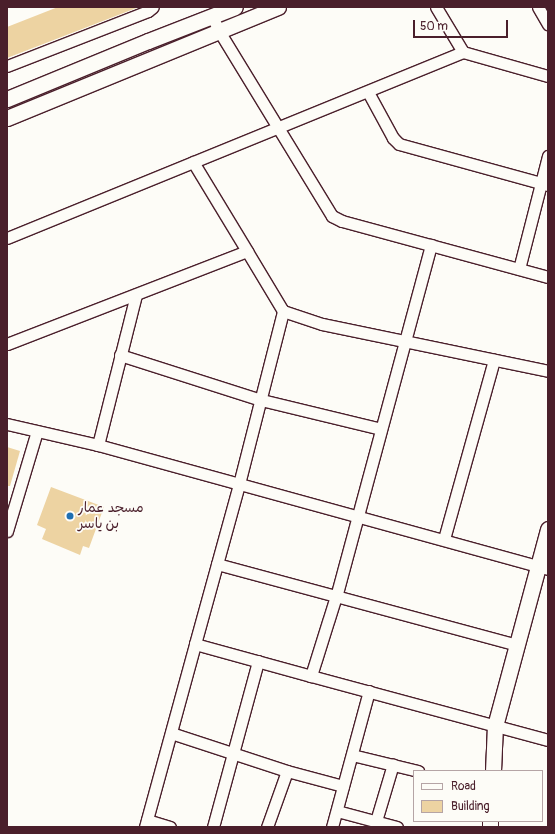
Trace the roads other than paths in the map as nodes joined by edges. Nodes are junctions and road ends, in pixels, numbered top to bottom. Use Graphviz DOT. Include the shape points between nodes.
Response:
graph roads {
  1 [pos="153,7"];
  2 [pos="235,7"];
  3 [pos="278,7"];
  4 [pos="436,7"];
  5 [pos="538,7"];
  6 [pos="212,16"];
  7 [pos="548,24"];
  8 [pos="219,31"];
  9 [pos="463,52"];
  10 [pos="7,66"];
  11 [pos="548,76"];
  12 [pos="368,92"];
  13 [pos="7,99"];
  14 [pos="7,118"];
  15 [pos="278,126"];
  16 [pos="548,156"];
  17 [pos="193,162"];
  18 [pos="545,185"];
  19 [pos="7,238"];
  20 [pos="430,245"];
  21 [pos="247,251"];
  22 [pos="519,269"];
  23 [pos="548,277"];
  24 [pos="136,295"];
  25 [pos="283,311"];
  26 [pos="404,341"];
  27 [pos="7,344"];
  28 [pos="120,355"];
  29 [pos="494,360"];
  30 [pos="548,371"];
  31 [pos="261,400"];
  32 [pos="7,424"];
  33 [pos="381,429"];
  34 [pos="37,431"];
  35 [pos="98,445"];
  36 [pos="239,484"];
  37 [pos="357,518"];
  38 [pos="548,528"];
  39 [pos="7,531"];
  40 [pos="444,539"];
  41 [pos="217,564"];
  42 [pos="543,568"];
  43 [pos="336,596"];
  44 [pos="195,644"];
  45 [pos="518,645"];
  46 [pos="258,661"];
  47 [pos="310,676"];
  48 [pos="369,691"];
  49 [pos="495,726"];
  50 [pos="171,733"];
  51 [pos="548,740"];
  52 [pos="233,754"];
  53 [pos="352,754"];
  54 [pos="393,764"];
  55 [pos="414,770"];
  56 [pos="493,770"];
  57 [pos="287,771"];
  58 [pos="343,786"];
  59 [pos="337,811"];
  60 [pos="376,821"];
  61 [pos="146,823"];
  62 [pos="170,827"];
  63 [pos="213,827"];
  64 [pos="267,827"];
  65 [pos="332,827"];
  66 [pos="397,827"];
  1 -- 10 [label="street"];
  2 -- 6 [label="main road"];
  3 -- 8 [label="main road"];
  4 -- 9 [label="street"];
  5 -- 7 [label="street"];
  6 -- 8 [label="street"];
  6 -- 13 [label="main road"];
  8 -- 14 [label="main road"];
  8 -- 15 [label="street"];
  9 -- 11 [label="street"];
  9 -- 12 [label="street"];
  12 -- 15 [label="street"];
  12 -- 18 [label="street" via="393,138 399,144"];
  15 -- 17 [label="street"];
  15 -- 20 [label="street" via="332,216"];
  16 -- 18 [label="street"];
  17 -- 19 [label="street"];
  17 -- 21 [label="street"];
  18 -- 22 [label="street"];
  20 -- 22 [label="street"];
  20 -- 26 [label="street"];
  21 -- 24 [label="street"];
  21 -- 25 [label="street"];
  22 -- 23 [label="street"];
  24 -- 27 [label="street"];
  24 -- 28 [label="street"];
  25 -- 26 [label="street" via="322,324"];
  25 -- 31 [label="street"];
  26 -- 29 [label="street"];
  26 -- 33 [label="street"];
  28 -- 31 [label="street"];
  28 -- 35 [label="street"];
  29 -- 30 [label="street"];
  29 -- 40 [label="street"];
  31 -- 33 [label="street"];
  31 -- 36 [label="street"];
  32 -- 34 [label="street"];
  33 -- 37 [label="street"];
  34 -- 35 [label="street"];
  34 -- 39 [label="street"];
  35 -- 36 [label="street"];
  36 -- 37 [label="street"];
  36 -- 41 [label="street"];
  37 -- 40 [label="street"];
  37 -- 43 [label="street"];
  38 -- 42 [label="main road"];
  40 -- 42 [label="street"];
  41 -- 43 [label="street"];
  41 -- 44 [label="street"];
  42 -- 45 [label="main road"];
  43 -- 45 [label="street"];
  43 -- 47 [label="street"];
  44 -- 46 [label="street"];
  44 -- 50 [label="street"];
  45 -- 49 [label="main road"];
  46 -- 47 [label="street"];
  46 -- 52 [label="street"];
  47 -- 48 [label="street"];
  48 -- 49 [label="street"];
  48 -- 53 [label="street"];
  49 -- 51 [label="street"];
  49 -- 56 [label="main road"];
  50 -- 52 [label="street"];
  50 -- 61 [label="street"];
  52 -- 57 [label="street"];
  52 -- 63 [label="street"];
  53 -- 54 [label="street"];
  53 -- 58 [label="street"];
  54 -- 55 [label="street"];
  54 -- 60 [label="street"];
  57 -- 58 [label="street"];
  57 -- 64 [label="street"];
  58 -- 59 [label="street"];
  59 -- 60 [label="street"];
  59 -- 65 [label="street"];
  60 -- 66 [label="street"];
  61 -- 62 [label="street"];
}
